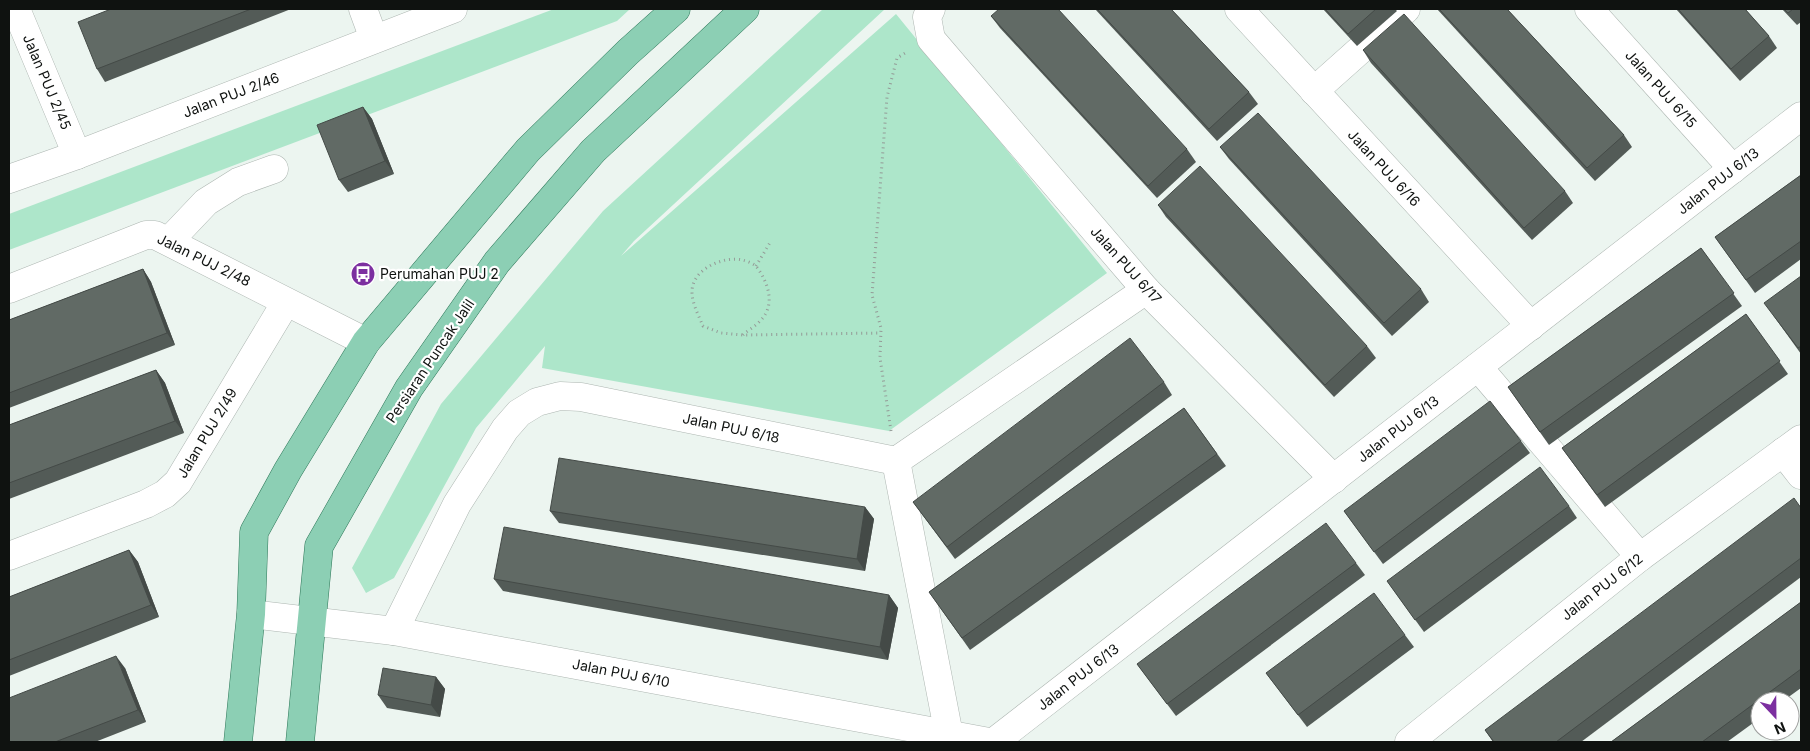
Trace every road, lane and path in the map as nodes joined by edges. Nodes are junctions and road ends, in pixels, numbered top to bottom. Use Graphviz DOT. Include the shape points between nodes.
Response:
graph roads {
  1 [pos="16,9"];
  2 [pos="363,9"];
  3 [pos="453,9"];
  4 [pos="676,9"];
  5 [pos="745,9"];
  6 [pos="931,9"];
  7 [pos="1238,9"];
  8 [pos="1406,9"];
  9 [pos="1589,9"];
  10 [pos="374,39"];
  11 [pos="930,39"];
  12 [pos="1314,91"];
  13 [pos="1801,116"];
  14 [pos="77,155"];
  15 [pos="274,169"];
  16 [pos="1733,169"];
  17 [pos="9,179"];
  18 [pos="169,241"];
  19 [pos="771,241"];
  20 [pos="756,266"];
  21 [pos="9,289"];
  22 [pos="1146,290"];
  23 [pos="286,302"];
  24 [pos="1531,326"];
  25 [pos="881,333"];
  26 [pos="742,335"];
  27 [pos="366,342"];
  28 [pos="1478,367"];
  29 [pos="1792,446"];
  30 [pos="896,461"];
  31 [pos="1801,474"];
  32 [pos="1334,479"];
  33 [pos="9,556"];
  34 [pos="1640,557"];
  35 [pos="251,614"];
  36 [pos="312,621"];
  37 [pos="394,631"];
  38 [pos="949,735"];
  39 [pos="238,742"];
  40 [pos="300,742"];
  41 [pos="989,742"];
  42 [pos="994,742"];
  43 [pos="1409,742"];
  1 -- 14 [label="street, Jalan PUJ 2/45"];
  2 -- 10 [label="street"];
  3 -- 10 [label="street, Jalan PUJ 2/46"];
  4 -- 27 [label="main road" via="528,150"];
  5 -- 36 [label="main road, Persiaran Puncak Jalil" via="593,150 497,262 409,388 318,546"];
  6 -- 11 [label="street" via="927,18"];
  7 -- 12 [label="street, Jalan PUJ 6/16"];
  8 -- 12 [label="street"];
  9 -- 16 [label="street, Jalan PUJ 6/15"];
  10 -- 14 [label="street, Jalan PUJ 2/46"];
  11 -- 22 [label="street, Jalan PUJ 6/17"];
  11 -- 25 [label="path" via="897,58 887,97 872,296"];
  12 -- 24 [label="street, Jalan PUJ 6/16"];
  13 -- 16 [label="street, Jalan PUJ 6/13"];
  14 -- 17 [label="street, Jalan PUJ 2/46"];
  15 -- 18 [label="street" via="238,182 206,202"];
  16 -- 24 [label="street, Jalan PUJ 6/13"];
  18 -- 21 [label="street, Jalan PUJ 2/48" via="155,235 146,236"];
  18 -- 23 [label="street, Jalan PUJ 2/48"];
  19 -- 20 [label="path"];
  20 -- 26 [label="path" via="769,291 770,304 762,320"];
  20 -- 26 [label="path" via="740,259 724,260 701,270 693,284 693,300 703,326 721,333"];
  22 -- 30 [label="street"];
  22 -- 32 [label="street, Jalan PUJ 6/17"];
  23 -- 27 [label="street, Jalan PUJ 2/48"];
  23 -- 33 [label="street, Jalan PUJ 2/49" via="178,482 165,494"];
  24 -- 28 [label="street, Jalan PUJ 6/13"];
  25 -- 26 [label="path"];
  25 -- 30 [label="path" via="880,358"];
  27 -- 35 [label="main road" via="254,532"];
  28 -- 32 [label="street, Jalan PUJ 6/13"];
  28 -- 34 [label="street"];
  29 -- 31 [label="street"];
  29 -- 34 [label="street, Jalan PUJ 6/12"];
  30 -- 37 [label="street, Jalan PUJ 6/18" via="581,397 560,396 537,402 519,413 505,429 457,504"];
  30 -- 38 [label="street"];
  32 -- 42 [label="street, Jalan PUJ 6/13"];
  34 -- 43 [label="street, Jalan PUJ 6/12"];
  35 -- 36 [label="street, Jalan PUJ 6/10"];
  35 -- 39 [label="main road"];
  36 -- 37 [label="street, Jalan PUJ 6/10"];
  36 -- 40 [label="main road, Persiaran Puncak Jalil"];
  37 -- 38 [label="street, Jalan PUJ 6/10"];
  38 -- 41 [label="street, Jalan PUJ 6/10"];
}
